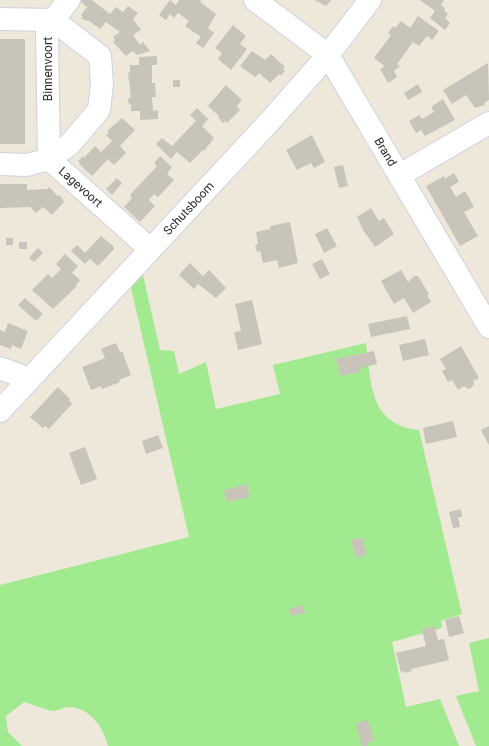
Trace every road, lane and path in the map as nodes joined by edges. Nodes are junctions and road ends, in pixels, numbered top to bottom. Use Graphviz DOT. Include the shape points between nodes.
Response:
graph roads {
  1 [pos="69,0"];
  2 [pos="255,0"];
  3 [pos="370,0"];
  4 [pos="0,19"];
  5 [pos="54,20"];
  6 [pos="328,54"];
  7 [pos="489,123"];
  8 [pos="49,159"];
  9 [pos="0,164"];
  10 [pos="400,175"];
  11 [pos="150,249"];
  12 [pos="489,326"];
  13 [pos="0,368"];
  14 [pos="29,379"];
  15 [pos="0,411"];
  1 -- 5 [label="street"];
  2 -- 6 [label="street, Brand"];
  3 -- 6 [label="street, Schutsboom"];
  4 -- 5 [label="street"];
  5 -- 8 [label="street, Binnenvoort" via="47,32"];
  5 -- 8 [label="street, Binnenvoort" via="100,56 102,84 99,110 69,145"];
  6 -- 10 [label="street, Brand"];
  6 -- 11 [label="street, Schutsboom" via="271,120"];
  7 -- 10 [label="street"];
  8 -- 9 [label="street, Lagevoort" via="28,165"];
  8 -- 11 [label="street, Lagevoort"];
  10 -- 12 [label="street, Brand"];
  11 -- 14 [label="street, Schutsboom"];
  13 -- 14 [label="street"];
  14 -- 15 [label="street, Schutsboom"];
}
